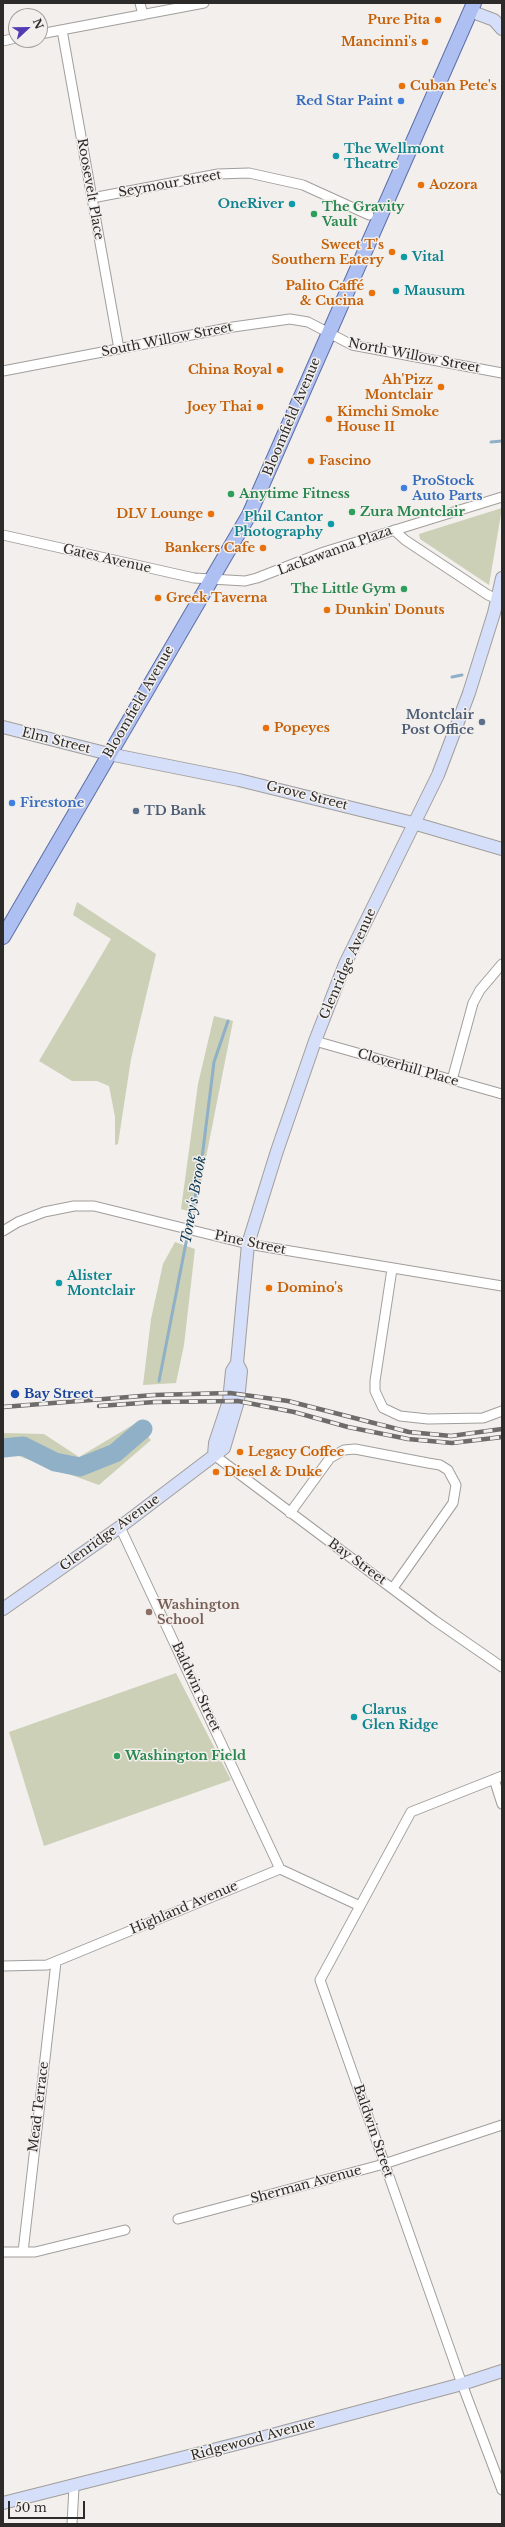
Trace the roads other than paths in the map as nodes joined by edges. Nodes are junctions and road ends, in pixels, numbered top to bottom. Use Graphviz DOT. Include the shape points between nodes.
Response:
graph roads {
  1 [pos="140,3"];
  2 [pos="204,3"];
  3 [pos="472,7"];
  4 [pos="142,15"];
  5 [pos="502,29"];
  6 [pos="62,30"];
  7 [pos="48,33"];
  8 [pos="92,198"];
  9 [pos="369,215"];
  10 [pos="329,332"];
  11 [pos="119,349"];
  12 [pos="3,371"];
  13 [pos="502,373"];
  14 [pos="502,497"];
  15 [pos="394,530"];
  16 [pos="3,535"];
  17 [pos="212,578"];
  18 [pos="502,578"];
  19 [pos="500,601"];
  20 [pos="3,727"];
  21 [pos="109,754"];
  22 [pos="413,823"];
  23 [pos="502,848"];
  24 [pos="3,938"];
  25 [pos="502,964"];
  26 [pos="315,1041"];
  27 [pos="452,1080"];
  28 [pos="502,1094"];
  29 [pos="3,1231"];
  30 [pos="248,1244"];
  31 [pos="392,1269"];
  32 [pos="502,1286"];
  33 [pos="502,1411"];
  34 [pos="214,1455"];
  35 [pos="290,1513"];
  36 [pos="120,1527"];
  37 [pos="393,1588"];
  38 [pos="3,1608"];
  39 [pos="502,1667"];
  40 [pos="498,1778"];
  41 [pos="502,1804"];
  42 [pos="280,1869"];
  43 [pos="360,1906"];
  44 [pos="56,1962"];
  45 [pos="3,1966"];
  46 [pos="502,2125"];
  47 [pos="384,2164"];
  48 [pos="178,2219"];
  49 [pos="125,2230"];
  50 [pos="3,2252"];
  51 [pos="23,2252"];
  52 [pos="502,2371"];
  53 [pos="462,2384"];
  54 [pos="69,2488"];
  55 [pos="502,2490"];
  56 [pos="8,2502"];
  57 [pos="72,2524"];
  1 -- 4 [label="street"];
  2 -- 4 [label="street"];
  3 -- 5 [label="street" via="494,20"];
  3 -- 10 [label="main road, Bloomfield Avenue"];
  4 -- 6 [label="street"];
  6 -- 7 [label="street"];
  6 -- 8 [label="street, Roosevelt Place"];
  8 -- 9 [label="street, Seymour Street" via="218,174 248,173 303,186"];
  8 -- 11 [label="street, Roosevelt Place"];
  10 -- 11 [label="street, South Willow Street" via="302,320 281,319"];
  10 -- 13 [label="street, North Willow Street" via="352,345"];
  10 -- 17 [label="main road, Bloomfield Avenue" via="262,487"];
  11 -- 12 [label="street, South Willow Street"];
  14 -- 15 [label="street, Lackawanna Plaza"];
  15 -- 17 [label="street, Lackawanna Plaza" via="324,552 257,578 245,581"];
  15 -- 19 [label="street" via="405,540"];
  16 -- 17 [label="street, Gates Avenue" via="194,578"];
  17 -- 21 [label="main road, Bloomfield Avenue"];
  18 -- 19 [label="street, Glenridge Avenue"];
  19 -- 22 [label="street, Glenridge Avenue" via="438,775"];
  20 -- 21 [label="street, Elm Street"];
  21 -- 22 [label="street, Grove Street" via="239,780"];
  21 -- 24 [label="main road, Bloomfield Avenue"];
  22 -- 23 [label="street, Grove Street"];
  22 -- 26 [label="street, Glenridge Avenue" via="345,964"];
  25 -- 27 [label="street" via="480,990 473,1003"];
  26 -- 27 [label="street, Cloverhill Place"];
  26 -- 30 [label="street, Glenridge Avenue"];
  27 -- 28 [label="street, Cloverhill Place"];
  29 -- 30 [label="street, Pine Street" via="44,1212 84,1206 115,1210"];
  30 -- 31 [label="street, Pine Street"];
  30 -- 34 [label="street, Glenridge Avenue" via="237,1363 232,1371 228,1401 215,1443"];
  31 -- 32 [label="street, Pine Street"];
  31 -- 33 [label="street" via="375,1391 383,1408 400,1416 428,1419 483,1418"];
  34 -- 35 [label="street, Bay Street"];
  34 -- 36 [label="street, Glenridge Avenue"];
  35 -- 37 [label="street, Bay Street"];
  35 -- 37 [label="street" via="330,1458 344,1450 440,1465 452,1477 455,1495 450,1509"];
  36 -- 38 [label="street, Glenridge Avenue"];
  36 -- 42 [label="street, Baldwin Street"];
  37 -- 39 [label="street, Bay Street"];
  40 -- 41 [label="street"];
  40 -- 43 [label="street, Baldwin Street" via="411,1812"];
  42 -- 43 [label="street"];
  42 -- 44 [label="street, Highland Avenue"];
  43 -- 47 [label="street, Baldwin Street" via="320,1980"];
  44 -- 45 [label="street, Highland Avenue" via="47,1965"];
  44 -- 51 [label="street, Mead Terrace"];
  46 -- 47 [label="street, Sherman Avenue"];
  47 -- 48 [label="street, Sherman Avenue"];
  47 -- 53 [label="street, Baldwin Street"];
  49 -- 51 [label="street" via="42,2250"];
  50 -- 51 [label="street"];
  52 -- 53 [label="street, Ridgewood Avenue"];
  53 -- 54 [label="street, Ridgewood Avenue"];
  53 -- 55 [label="street, Baldwin Street"];
  54 -- 56 [label="street, Ridgewood Avenue"];
  54 -- 57 [label="street"];
}
